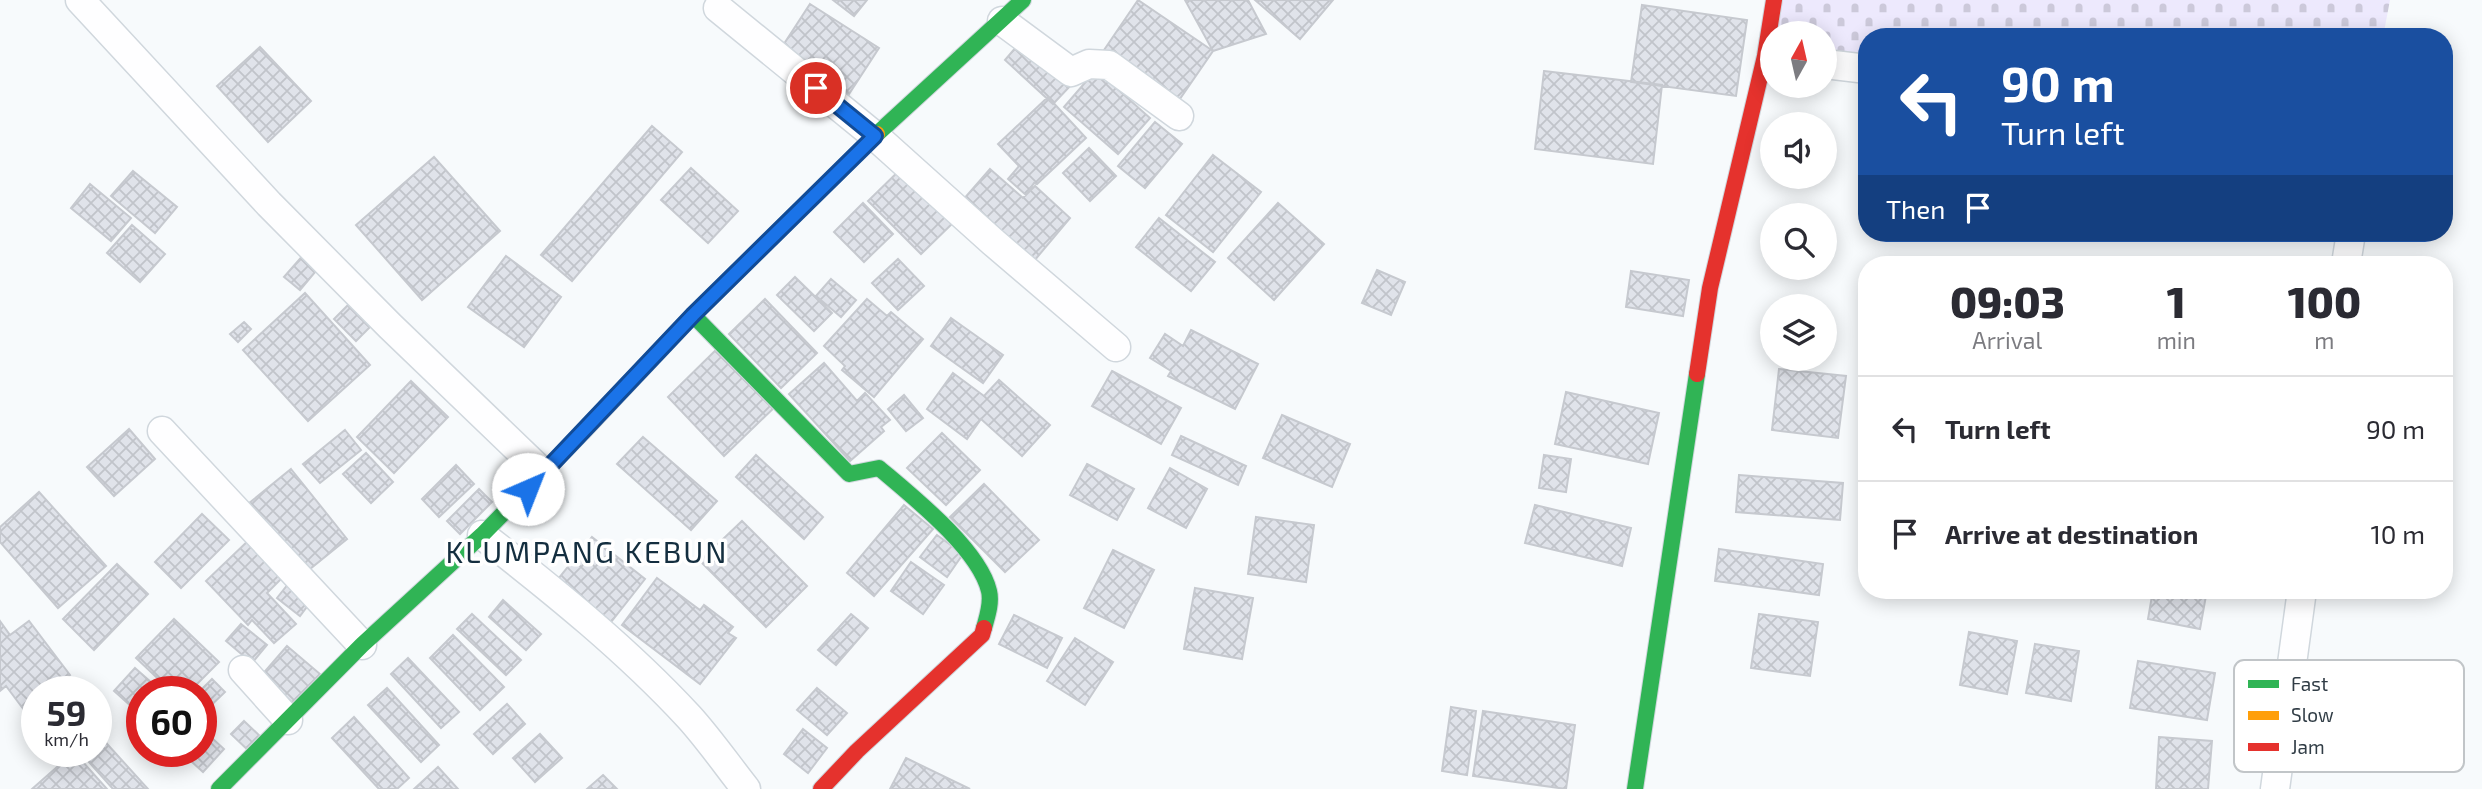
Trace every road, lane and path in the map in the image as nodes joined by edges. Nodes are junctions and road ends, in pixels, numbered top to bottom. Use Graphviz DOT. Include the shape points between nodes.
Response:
graph roads {
  1 [pos="80,0"];
  2 [pos="1023,0"];
  3 [pos="1774,0"];
  4 [pos="718,8"];
  5 [pos="1002,20"];
  6 [pos="1772,21"];
  7 [pos="1838,66"];
  8 [pos="1858,68"];
  9 [pos="1760,92"];
  10 [pos="1179,116"];
  11 [pos="875,136"];
  12 [pos="693,315"];
  13 [pos="1116,347"];
  14 [pos="162,431"];
  15 [pos="544,474"];
  16 [pos="482,535"];
  17 [pos="2301,599"];
  18 [pos="362,645"];
  19 [pos="2293,660"];
  20 [pos="243,670"];
  21 [pos="288,720"];
  22 [pos="219,789"];
  23 [pos="746,789"];
  24 [pos="821,789"];
  25 [pos="1635,789"];
  1 -- 15 [label="street" via="270,204"];
  2 -- 5 [label="street"];
  3 -- 6 [label="street"];
  4 -- 11 [label="street"];
  5 -- 10 [label="street" via="1071,72 1089,64 1109,65"];
  5 -- 11 [label="street"];
  7 -- 8 [label="street"];
  9 -- 25 [label="street" via="1710,288"];
  11 -- 12 [label="street"];
  11 -- 13 [label="street"];
  12 -- 15 [label="street"];
  12 -- 24 [label="street" via="849,474 878,468 922,504 976,564 989,591 982,635"];
  14 -- 18 [label="street"];
  15 -- 16 [label="street"];
  16 -- 18 [label="street"];
  16 -- 23 [label="street" via="620,649 690,718"];
  17 -- 19 [label="street"];
  18 -- 21 [label="street"];
  20 -- 21 [label="street"];
  21 -- 22 [label="street"];
}
